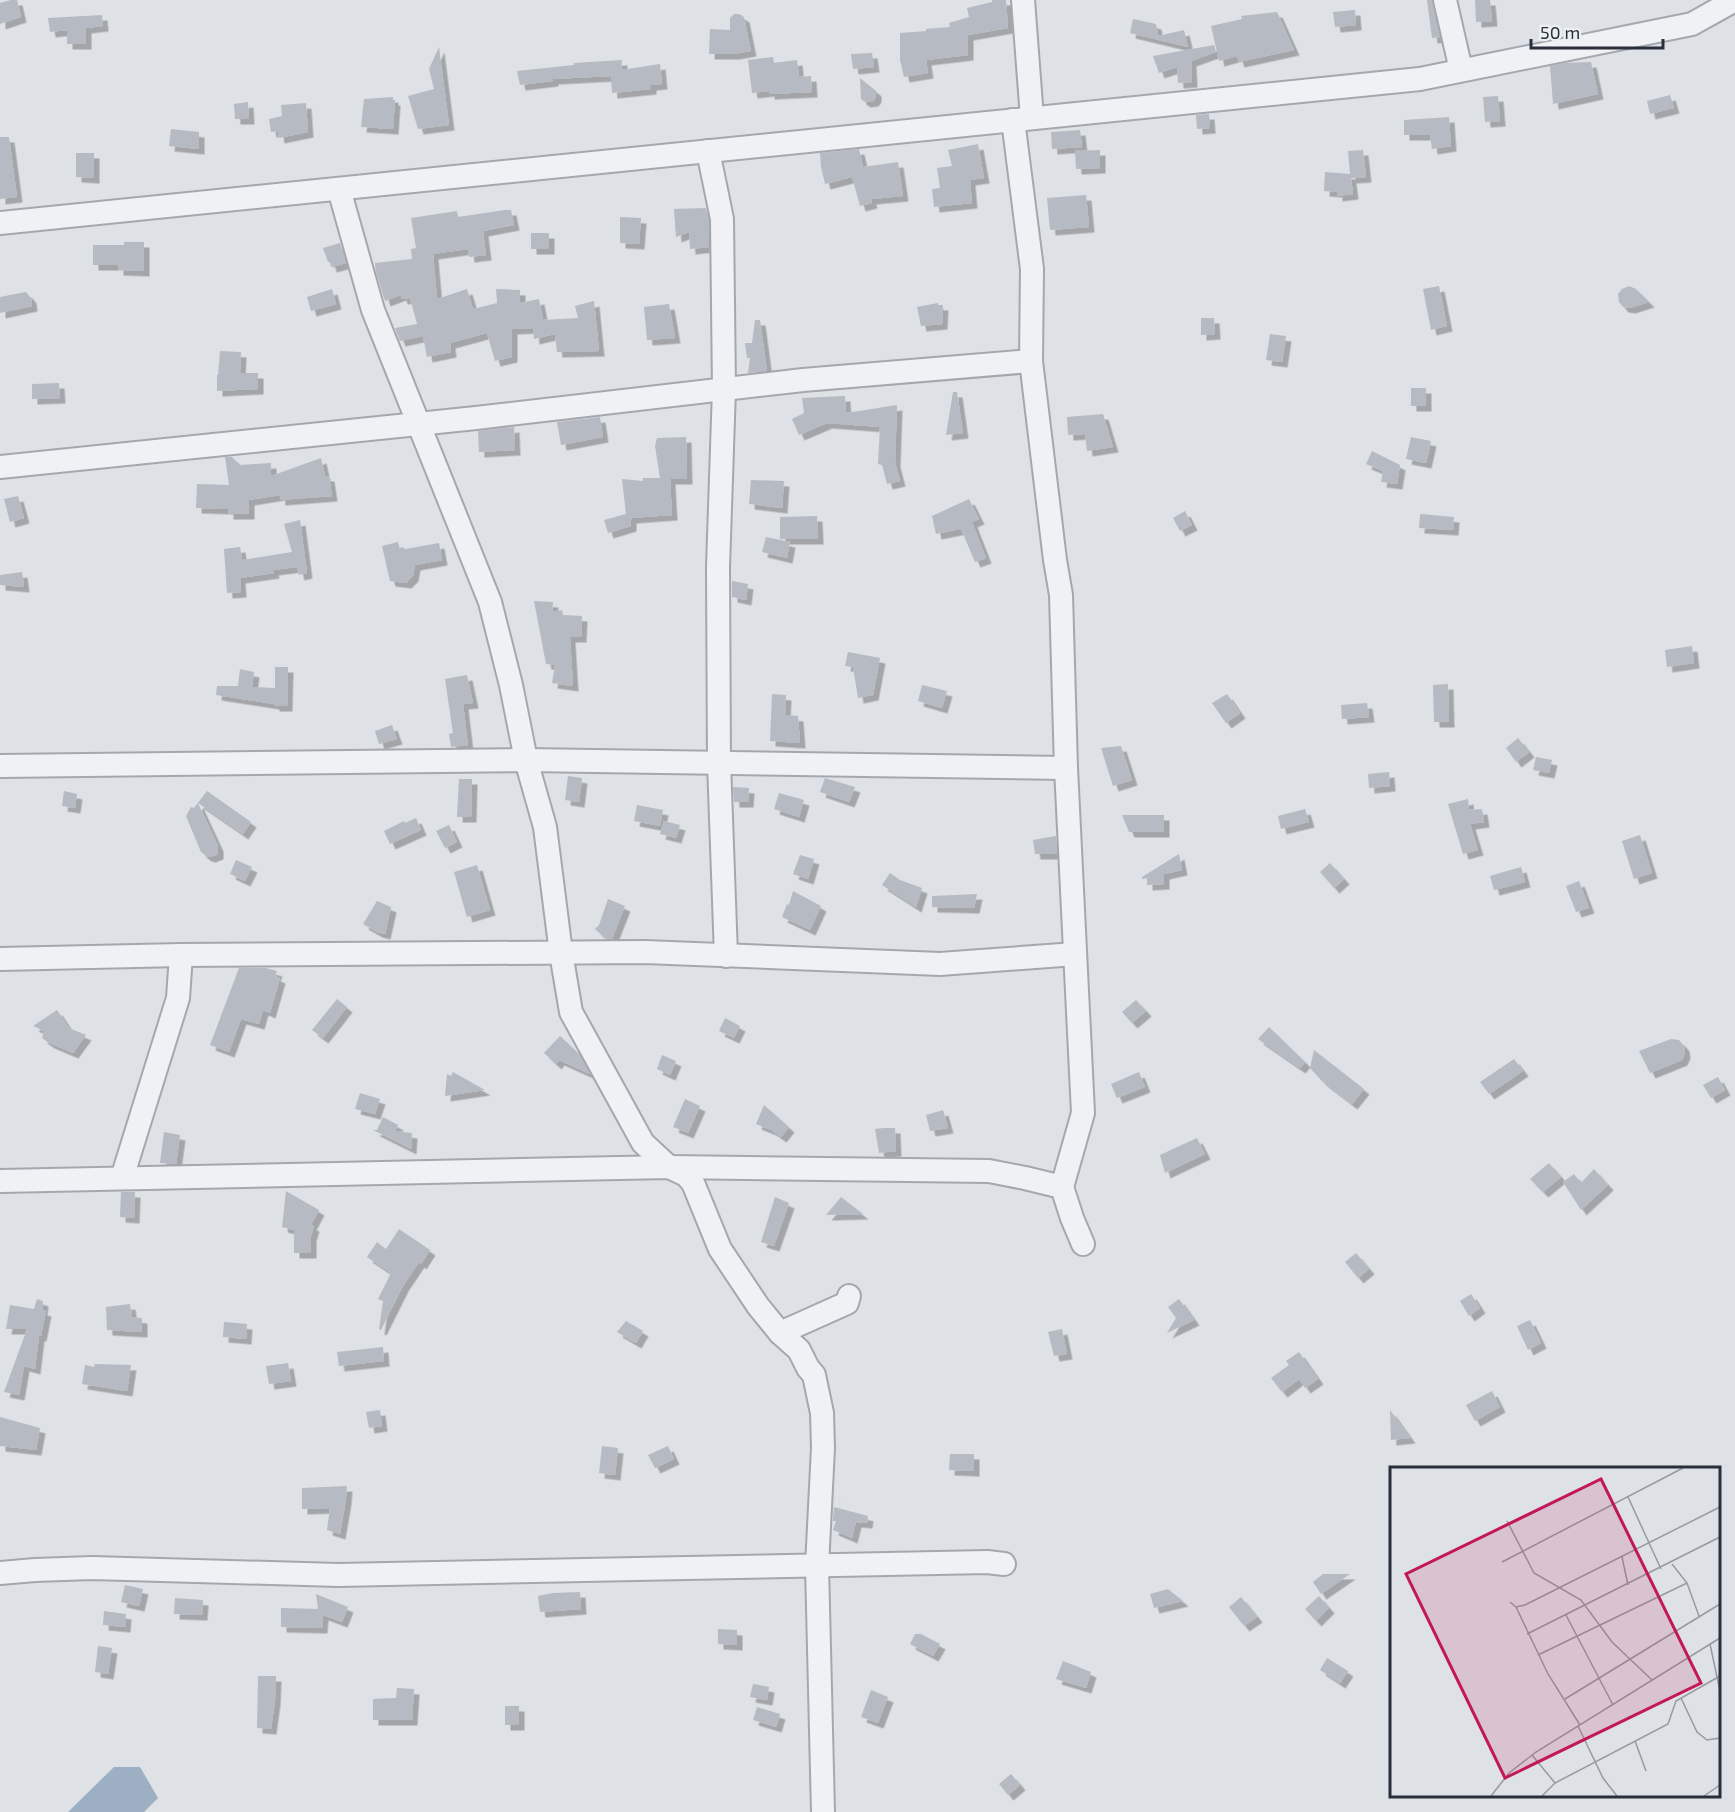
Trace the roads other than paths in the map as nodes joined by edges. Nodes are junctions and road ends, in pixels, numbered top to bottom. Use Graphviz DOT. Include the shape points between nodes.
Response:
graph roads {
  1 [pos="1023,0"];
  2 [pos="1445,0"];
  3 [pos="1735,0"];
  4 [pos="1461,70"];
  5 [pos="1023,119"];
  6 [pos="708,151"];
  7 [pos="339,189"];
  8 [pos="0,223"];
  9 [pos="1031,360"];
  10 [pos="724,389"];
  11 [pos="420,424"];
  12 [pos="0,467"];
  13 [pos="526,760"];
  14 [pos="719,763"];
  15 [pos="0,766"];
  16 [pos="1066,768"];
  17 [pos="561,953"];
  18 [pos="1075,954"];
  19 [pos="181,955"];
  20 [pos="726,956"];
  21 [pos="0,959"];
  22 [pos="669,1167"];
  23 [pos="122,1178"];
  24 [pos="0,1181"];
  25 [pos="1062,1187"];
  26 [pos="1083,1244"];
  27 [pos="849,1296"];
  28 [pos="780,1333"];
  29 [pos="1004,1564"];
  30 [pos="817,1566"];
  31 [pos="0,1573"];
  32 [pos="823,1812"];
  1 -- 5 [label="street"];
  2 -- 4 [label="street"];
  3 -- 4 [label="street" via="1692,24"];
  4 -- 5 [label="street" via="1420,79"];
  5 -- 6 [label="street"];
  5 -- 9 [label="street" via="1032,269"];
  6 -- 7 [label="street"];
  6 -- 10 [label="street" via="722,219"];
  7 -- 8 [label="street"];
  7 -- 11 [label="street" via="372,309"];
  9 -- 10 [label="street"];
  9 -- 16 [label="street" via="1061,595"];
  10 -- 11 [label="street"];
  10 -- 14 [label="street" via="718,567"];
  11 -- 12 [label="street"];
  11 -- 13 [label="street" via="490,602"];
  13 -- 14 [label="street"];
  13 -- 15 [label="street"];
  13 -- 17 [label="street" via="545,827"];
  14 -- 16 [label="street"];
  14 -- 20 [label="street"];
  16 -- 18 [label="street"];
  17 -- 19 [label="street"];
  17 -- 20 [label="street"];
  17 -- 22 [label="street" via="571,1011 643,1143"];
  18 -- 20 [label="street" via="940,964"];
  18 -- 25 [label="street" via="1083,1113"];
  19 -- 21 [label="street"];
  19 -- 23 [label="street" via="178,998"];
  22 -- 23 [label="street"];
  22 -- 25 [label="street" via="989,1171"];
  22 -- 28 [label="street" via="693,1183 720,1249"];
  23 -- 24 [label="street"];
  25 -- 26 [label="street"];
  27 -- 28 [label="street" via="847,1303"];
  28 -- 30 [label="street" via="799,1350 813,1375 822,1413"];
  29 -- 30 [label="street"];
  30 -- 31 [label="street" via="338,1575 92,1568"];
  30 -- 32 [label="street"];
}
